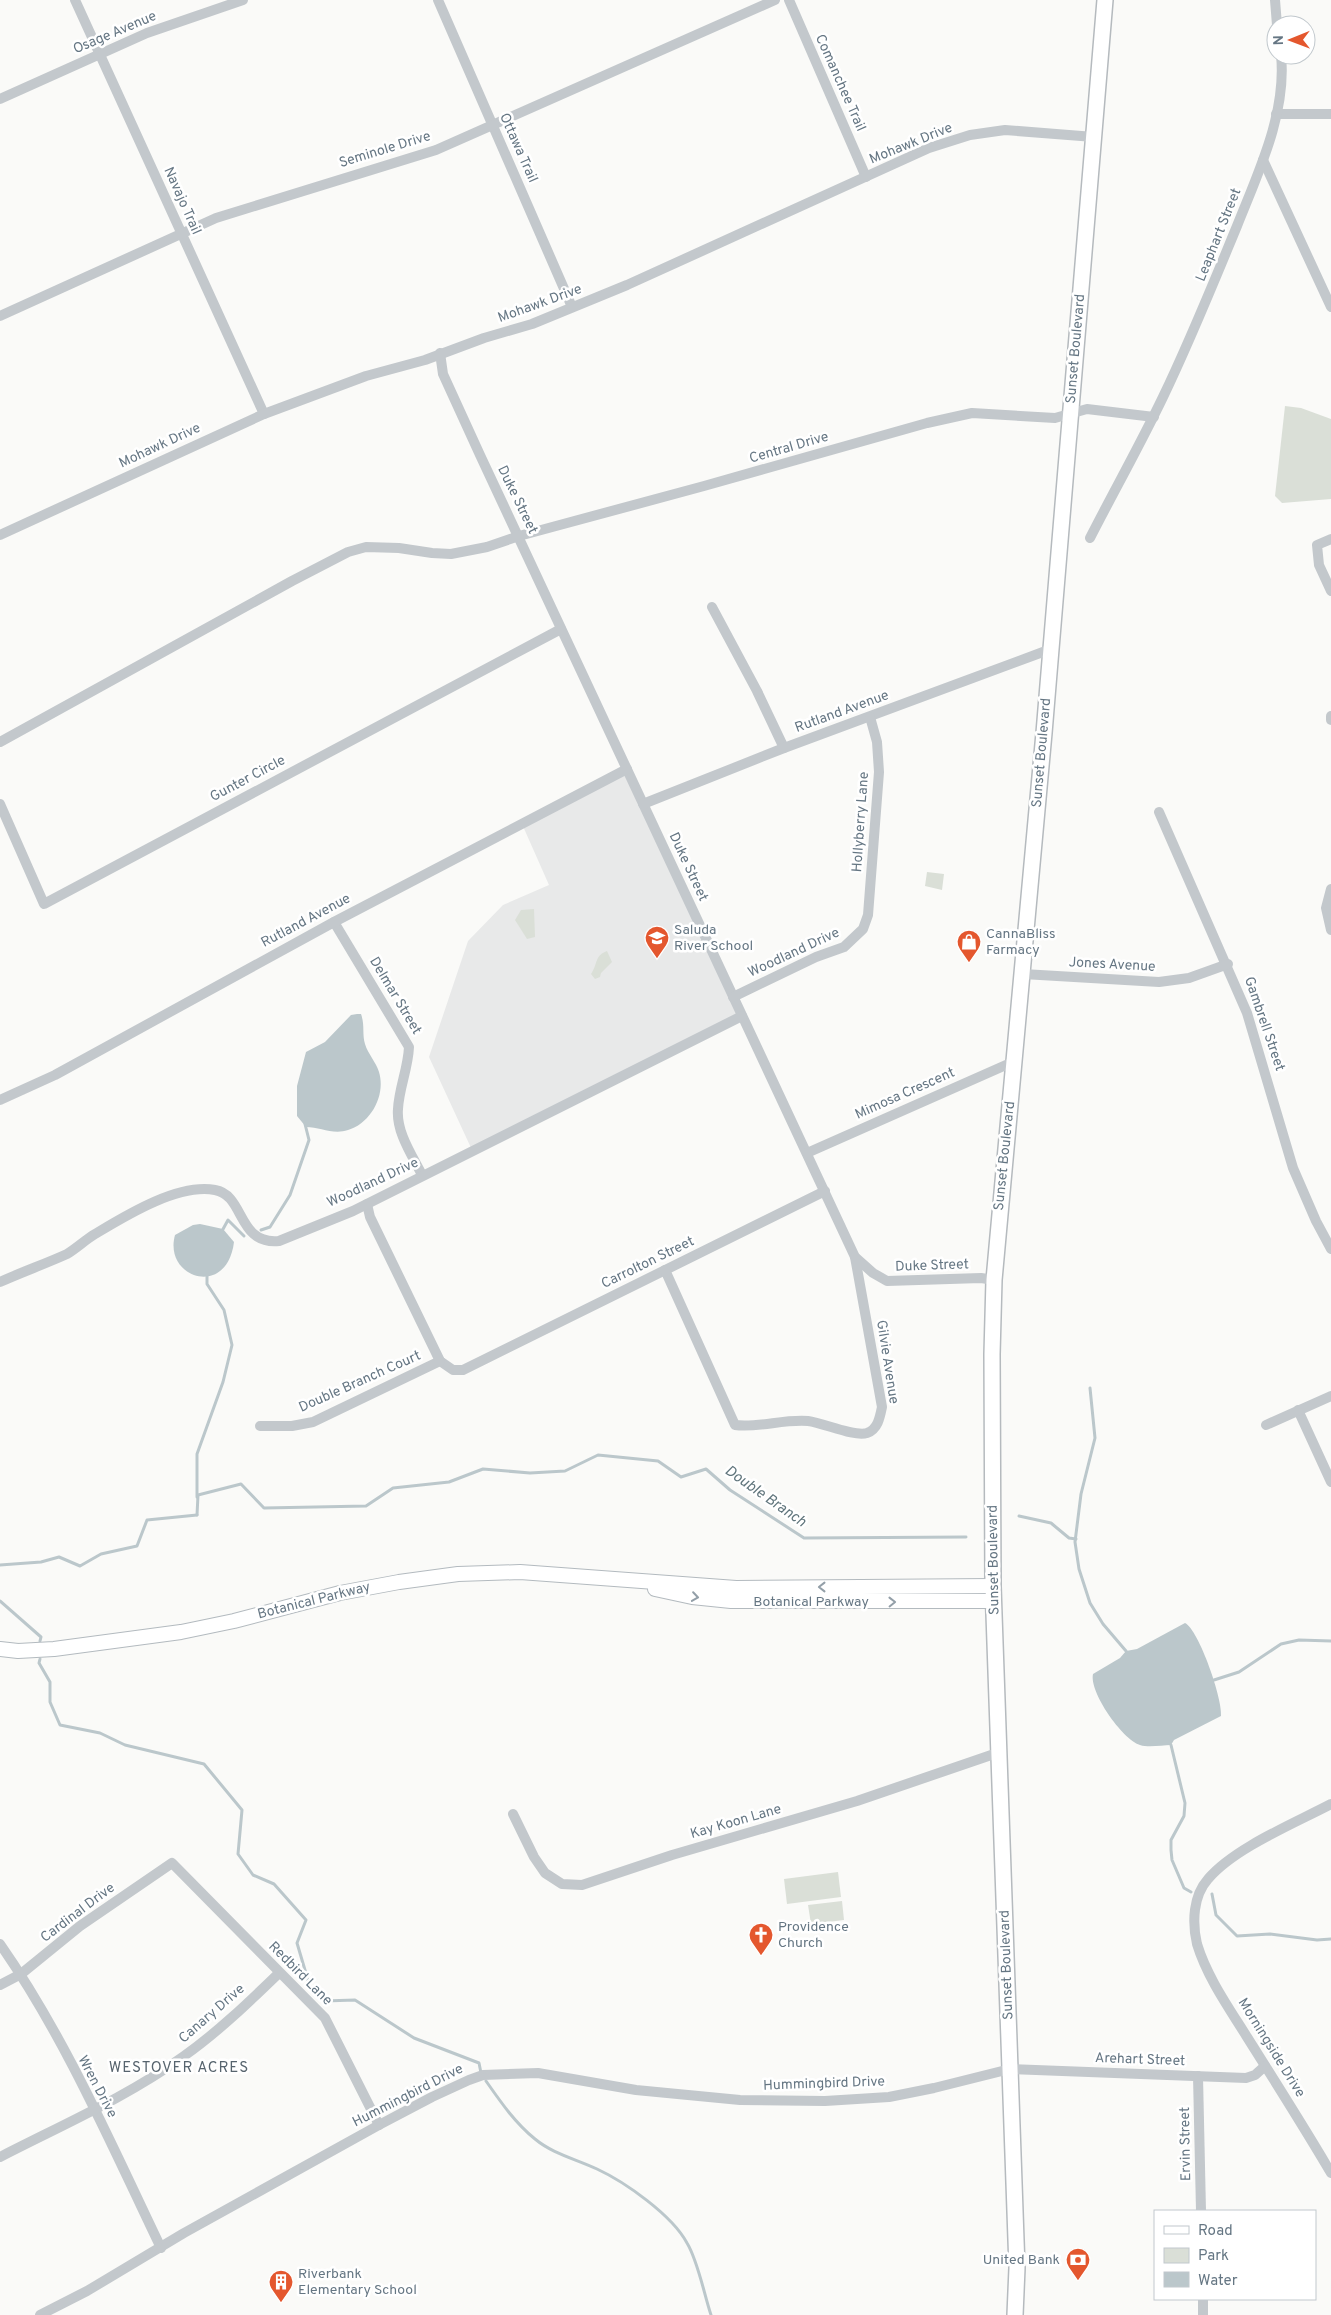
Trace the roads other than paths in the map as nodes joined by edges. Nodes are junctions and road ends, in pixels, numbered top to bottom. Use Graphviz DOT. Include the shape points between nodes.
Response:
graph roads {
  1 [pos="75,0"];
  2 [pos="244,0"];
  3 [pos="438,0"];
  4 [pos="775,0"];
  5 [pos="789,0"];
  6 [pos="1105,0"];
  7 [pos="1275,0"];
  8 [pos="1277,15"];
  9 [pos="100,54"];
  10 [pos="1281,65"];
  11 [pos="0,99"];
  12 [pos="1276,114"];
  13 [pos="1331,114"];
  14 [pos="493,126"];
  15 [pos="1094,137"];
  16 [pos="1263,160"];
  17 [pos="866,177"];
  18 [pos="182,233"];
  19 [pos="572,307"];
  20 [pos="1331,307"];
  21 [pos="0,316"];
  22 [pos="440,353"];
  23 [pos="264,414"];
  24 [pos="1070,414"];
  25 [pos="1154,417"];
  26 [pos="0,535"];
  27 [pos="519,536"];
  28 [pos="1090,538"];
  29 [pos="1331,539"];
  30 [pos="1331,591"];
  31 [pos="712,607"];
  32 [pos="562,629"];
  33 [pos="1052,649"];
  34 [pos="1331,716"];
  35 [pos="870,717"];
  36 [pos="1331,720"];
  37 [pos="0,742"];
  38 [pos="784,748"];
  39 [pos="627,769"];
  40 [pos="0,804"];
  41 [pos="643,804"];
  42 [pos="1159,812"];
  43 [pos="1331,889"];
  44 [pos="334,922"];
  45 [pos="863,929"];
  46 [pos="1331,930"];
  47 [pos="1228,964"];
  48 [pos="1023,974"];
  49 [pos="733,997"];
  50 [pos="742,1016"];
  51 [pos="1015,1061"];
  52 [pos="0,1100"];
  53 [pos="806,1153"];
  54 [pos="422,1175"];
  55 [pos="825,1191"];
  56 [pos="367,1204"];
  57 [pos="1331,1249"];
  58 [pos="855,1256"];
  59 [pos="664,1270"];
  60 [pos="994,1280"];
  61 [pos="0,1282"];
  62 [pos="440,1361"];
  63 [pos="1331,1396"];
  64 [pos="1298,1410"];
  65 [pos="1266,1425"];
  66 [pos="260,1426"];
  67 [pos="1331,1482"];
  68 [pos="630,1582"];
  69 [pos="993,1586"];
  70 [pos="994,1601"];
  71 [pos="0,1649"];
  72 [pos="1000,1752"];
  73 [pos="1331,1804"];
  74 [pos="513,1814"];
  75 [pos="172,1863"];
  76 [pos="0,1944"];
  77 [pos="278,1972"];
  78 [pos="21,1974"];
  79 [pos="0,1985"];
  80 [pos="1265,2066"];
  81 [pos="1010,2070"];
  82 [pos="1198,2076"];
  83 [pos="94,2109"];
  84 [pos="379,2125"];
  85 [pos="0,2157"];
  86 [pos="1331,2173"];
  87 [pos="1201,2210"];
  88 [pos="161,2248"];
  89 [pos="1203,2300"];
  90 [pos="40,2315"];
  91 [pos="1015,2315"];
  92 [pos="1203,2315"];
  1 -- 9 [label="street, Navajo Trail"];
  2 -- 9 [label="street, Osage Avenue" via="147,33"];
  3 -- 14 [label="street, Ottawa Trail"];
  4 -- 14 [label="street, Seminole Drive"];
  5 -- 17 [label="street, Comanchee Trail"];
  6 -- 15 [label="main road, Sunset Boulevard"];
  7 -- 8 [label="street"];
  9 -- 11 [label="street, Osage Avenue"];
  9 -- 18 [label="street, Navajo Trail"];
  10 -- 12 [label="street, Leaphart Street"];
  12 -- 13 [label="street"];
  12 -- 16 [label="street, Leaphart Street"];
  14 -- 18 [label="street, Seminole Drive" via="436,150 241,208"];
  14 -- 19 [label="street, Ottawa Trail"];
  15 -- 17 [label="street, Mohawk Drive" via="989,131 929,148"];
  15 -- 24 [label="main road, Sunset Boulevard"];
  16 -- 20 [label="street"];
  16 -- 25 [label="street, Leaphart Street" via="1200,316"];
  17 -- 19 [label="street, Mohawk Drive"];
  18 -- 21 [label="street, Seminole Drive"];
  18 -- 23 [label="street, Navajo Trail"];
  19 -- 22 [label="street, Mohawk Drive" via="532,324"];
  22 -- 23 [label="street, Mohawk Drive" via="338,385"];
  22 -- 27 [label="street, Duke Street" via="443,374"];
  23 -- 26 [label="street, Mohawk Drive"];
  24 -- 25 [label="street" via="1087,409"];
  24 -- 27 [label="street, Central Drive" via="1055,418 972,413 934,421"];
  24 -- 33 [label="main road, Sunset Boulevard"];
  25 -- 28 [label="street, Leaphart Street"];
  27 -- 32 [label="street, Duke Street"];
  27 -- 37 [label="street" via="451,554 381,546 348,552"];
  29 -- 30 [label="street" via="1317,545 1318,565"];
  31 -- 38 [label="street"];
  32 -- 39 [label="street, Duke Street"];
  32 -- 40 [label="street, Gunter Circle" via="44,904"];
  33 -- 35 [label="street, Rutland Avenue"];
  33 -- 48 [label="main road, Sunset Boulevard"];
  34 -- 36 [label="street"];
  35 -- 38 [label="street, Rutland Avenue"];
  35 -- 45 [label="street, Hollyberry Lane" via="877,742 879,772 868,915"];
  38 -- 41 [label="street, Rutland Avenue"];
  39 -- 41 [label="street, Duke Street"];
  39 -- 44 [label="street, Rutland Avenue"];
  41 -- 49 [label="street, Duke Street"];
  42 -- 47 [label="street, Gambrell Street"];
  43 -- 46 [label="street" via="1326,908"];
  44 -- 52 [label="street, Rutland Avenue" via="54,1075"];
  44 -- 54 [label="street, Delmar Street" via="409,1046 398,1109 406,1144"];
  45 -- 49 [label="street, Woodland Drive" via="844,947"];
  47 -- 48 [label="street, Jones Avenue" via="1190,978 1159,982"];
  47 -- 57 [label="street, Gambrell Street" via="1259,1047 1294,1168"];
  48 -- 51 [label="main road, Sunset Boulevard"];
  49 -- 50 [label="street, Duke Street"];
  50 -- 53 [label="street, Duke Street"];
  50 -- 54 [label="street, Woodland Drive"];
  51 -- 53 [label="street, Mimosa Crescent"];
  51 -- 60 [label="main road, Sunset Boulevard"];
  53 -- 55 [label="street, Duke Street"];
  54 -- 56 [label="street, Woodland Drive"];
  55 -- 58 [label="street, Duke Street"];
  55 -- 59 [label="street, Carrolton Street"];
  56 -- 61 [label="street, Woodland Drive" via="270,1242 249,1230 234,1204 223,1193 190,1190 145,1207 94,1234 68,1253"];
  56 -- 62 [label="street" via="370,1217"];
  58 -- 59 [label="street, Gilvie Avenue" via="882,1407 875,1427 868,1432 853,1434 808,1421 747,1427 735,1425"];
  58 -- 60 [label="street, Duke Street" via="873,1273 888,1281"];
  59 -- 62 [label="street, Carrolton Street" via="463,1370 452,1370"];
  60 -- 69 [label="main road, Sunset Boulevard"];
  62 -- 66 [label="street, Double Branch Court" via="313,1422"];
  63 -- 64 [label="street"];
  64 -- 65 [label="street"];
  64 -- 67 [label="street"];
  69 -- 68 [label="street, Botanical Parkway, one-way" via="736,1588"];
  68 -- 70 [label="street, Botanical Parkway, one-way" via="677,1594 730,1601"];
  68 -- 71 [label="street, Botanical Parkway" via="520,1572 458,1574 340,1593 181,1632 54,1649"];
  69 -- 70 [label="main road, Sunset Boulevard"];
  70 -- 72 [label="main road, Sunset Boulevard"];
  72 -- 74 [label="street, Kay Koon Lane" via="849,1804 672,1855 582,1885 562,1884 545,1873"];
  72 -- 81 [label="main road, Sunset Boulevard"];
  73 -- 80 [label="street, Morningside Drive" via="1243,1851 1220,1867 1200,1893 1194,1920 1202,1958"];
  75 -- 77 [label="street, Redbird Lane"];
  75 -- 78 [label="street, Cardinal Drive" via="80,1926"];
  76 -- 78 [label="street, Wren Drive"];
  77 -- 83 [label="street, Canary Drive" via="239,2012 184,2056"];
  77 -- 84 [label="street, Redbird Lane" via="325,2018"];
  78 -- 79 [label="street, Cardinal Drive"];
  78 -- 83 [label="street, Wren Drive"];
  80 -- 82 [label="street, Arehart Street" via="1246,2078"];
  80 -- 86 [label="street, Morningside Drive"];
  81 -- 82 [label="street, Arehart Street"];
  81 -- 84 [label="street, Hummingbird Drive" via="889,2097 825,2101 740,2100 636,2090 538,2073 483,2075"];
  81 -- 91 [label="main road, Sunset Boulevard" via="1017,2268"];
  82 -- 87 [label="street, Ervin Street"];
  83 -- 85 [label="street, Canary Drive"];
  83 -- 88 [label="street, Wren Drive"];
  84 -- 88 [label="street, Hummingbird Drive" via="184,2232"];
  88 -- 90 [label="street, Hummingbird Drive"];
  89 -- 92 [label="street"];
}
